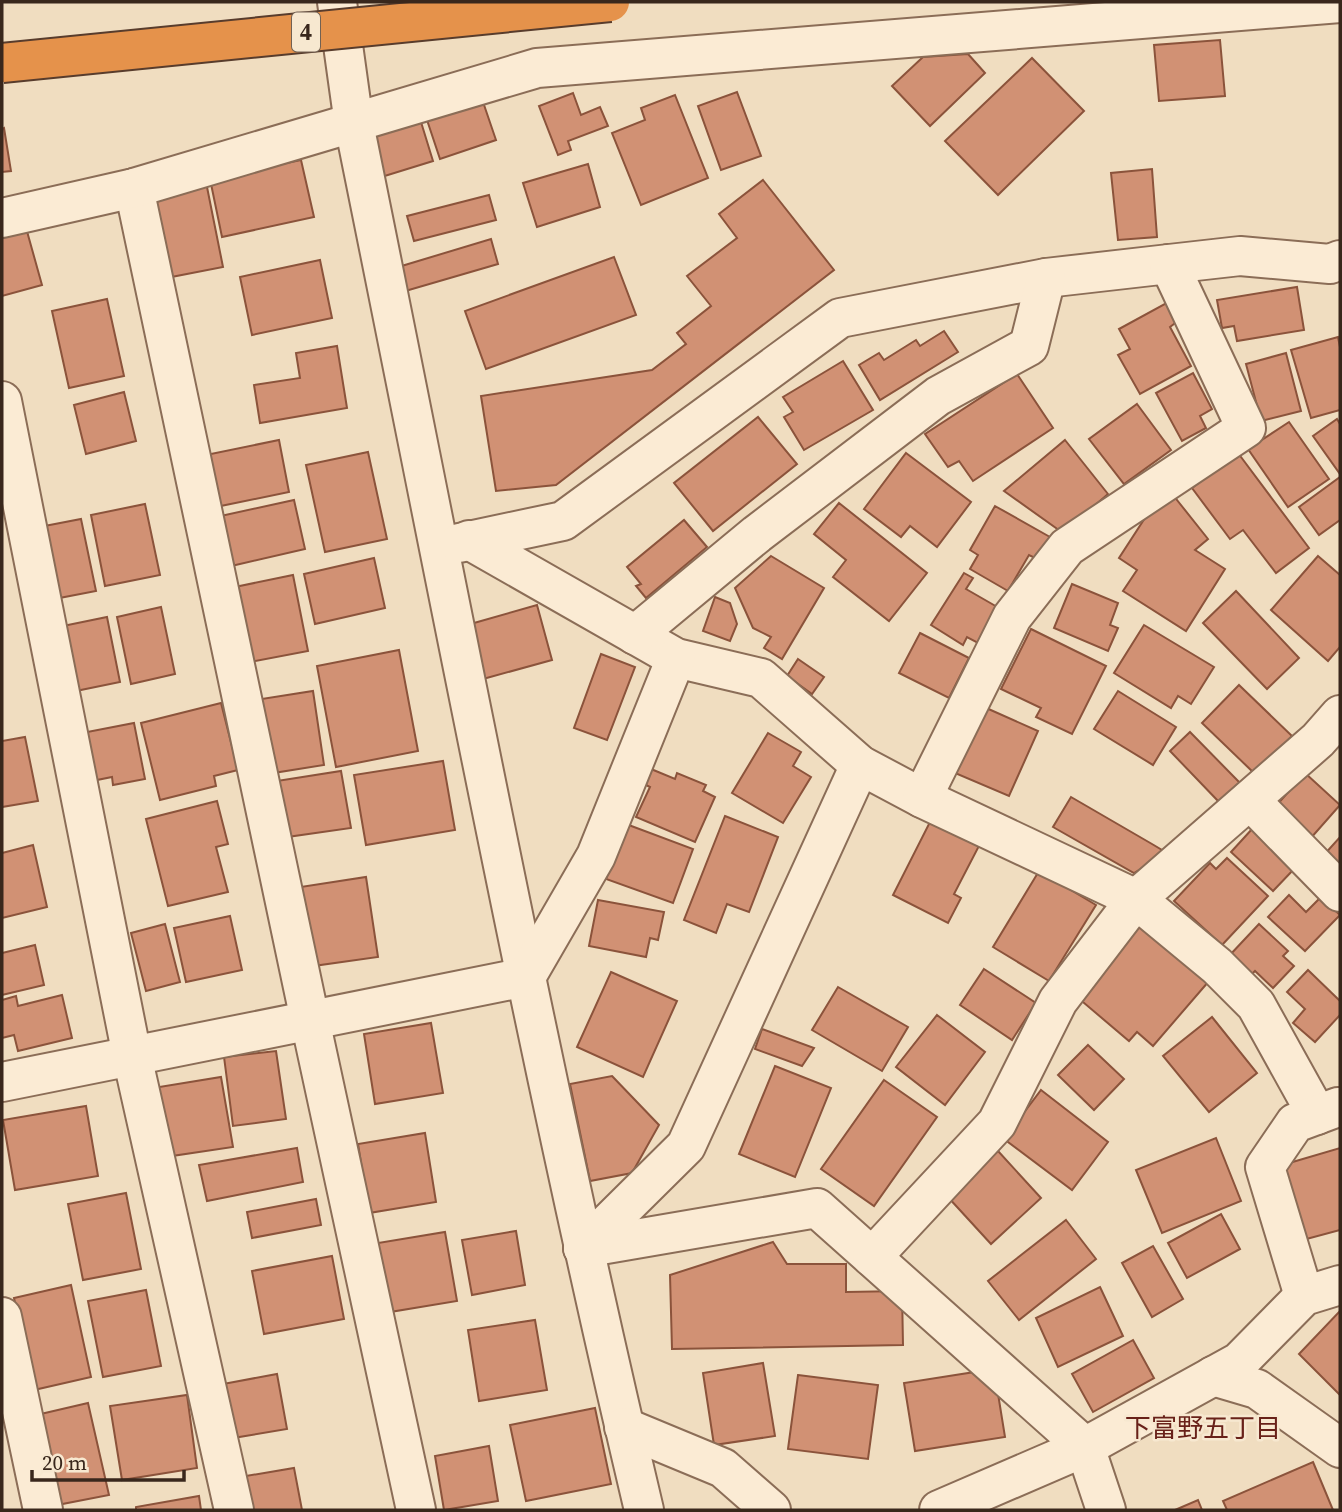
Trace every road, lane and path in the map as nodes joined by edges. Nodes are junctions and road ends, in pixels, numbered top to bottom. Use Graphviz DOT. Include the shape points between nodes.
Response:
graph roads {
  1 [pos="337,2"];
  2 [pos="610,2"];
  3 [pos="1340,3"];
  4 [pos="2,63"];
  5 [pos="354,124"];
  6 [pos="134,188"];
  7 [pos="2,218"];
  8 [pos="1169,264"];
  9 [pos="1337,268"];
  10 [pos="1046,278"];
  11 [pos="2,401"];
  12 [pos="454,544"];
  13 [pos="635,635"];
  14 [pos="676,658"];
  15 [pos="1333,739"];
  16 [pos="860,765"];
  17 [pos="922,798"];
  18 [pos="1250,800"];
  19 [pos="1340,892"];
  20 [pos="1136,899"];
  21 [pos="526,977"];
  22 [pos="310,1020"];
  23 [pos="132,1056"];
  24 [pos="2,1082"];
  25 [pos="1329,1111"];
  26 [pos="583,1248"];
  27 [pos="872,1257"];
  28 [pos="1340,1285"];
  29 [pos="1304,1296"];
  30 [pos="2,1317"];
  31 [pos="1213,1376"];
  32 [pos="624,1427"];
  33 [pos="1085,1447"];
  34 [pos="1340,1448"];
  35 [pos="43,1510"];
  36 [pos="234,1510"];
  37 [pos="416,1510"];
  38 [pos="644,1510"];
  39 [pos="771,1510"];
  40 [pos="939,1510"];
  41 [pos="1106,1510"];
  1 -- 5 [label="street"];
  2 -- 4 [label="highway, 4, bridge"];
  3 -- 5 [label="street" via="537,68"];
  5 -- 6 [label="street"];
  5 -- 12 [label="street"];
  6 -- 7 [label="street"];
  6 -- 22 [label="street"];
  8 -- 9 [label="street" via="1240,256"];
  8 -- 10 [label="street"];
  8 -- 17 [label="street" via="1246,428 1068,547 1012,617"];
  10 -- 12 [label="street" via="840,318 564,521"];
  10 -- 13 [label="street" via="1029,346 938,396 757,534"];
  11 -- 23 [label="street"];
  12 -- 13 [label="street"];
  12 -- 21 [label="street"];
  13 -- 14 [label="street"];
  14 -- 16 [label="street" via="761,678"];
  14 -- 21 [label="street" via="596,856"];
  15 -- 18 [label="street"];
  16 -- 17 [label="street"];
  16 -- 26 [label="street" via="686,1146"];
  17 -- 20 [label="street"];
  18 -- 19 [label="street"];
  18 -- 20 [label="street"];
  20 -- 25 [label="street" via="1256,1005"];
  20 -- 27 [label="street" via="1058,1000 997,1123"];
  21 -- 22 [label="street"];
  21 -- 26 [label="street"];
  22 -- 23 [label="street"];
  22 -- 37 [label="street"];
  23 -- 24 [label="street"];
  23 -- 36 [label="street"];
  25 -- 29 [label="street" via="1295,1123 1265,1167"];
  26 -- 27 [label="street" via="817,1208"];
  26 -- 32 [label="street"];
  27 -- 33 [label="street"];
  28 -- 29 [label="street"];
  29 -- 31 [label="street" via="1239,1362"];
  30 -- 35 [label="street"];
  31 -- 33 [label="street"];
  31 -- 34 [label="street" via="1257,1389"];
  32 -- 38 [label="street"];
  32 -- 39 [label="street" via="723,1468"];
  33 -- 40 [label="street"];
  33 -- 41 [label="street"];
}
